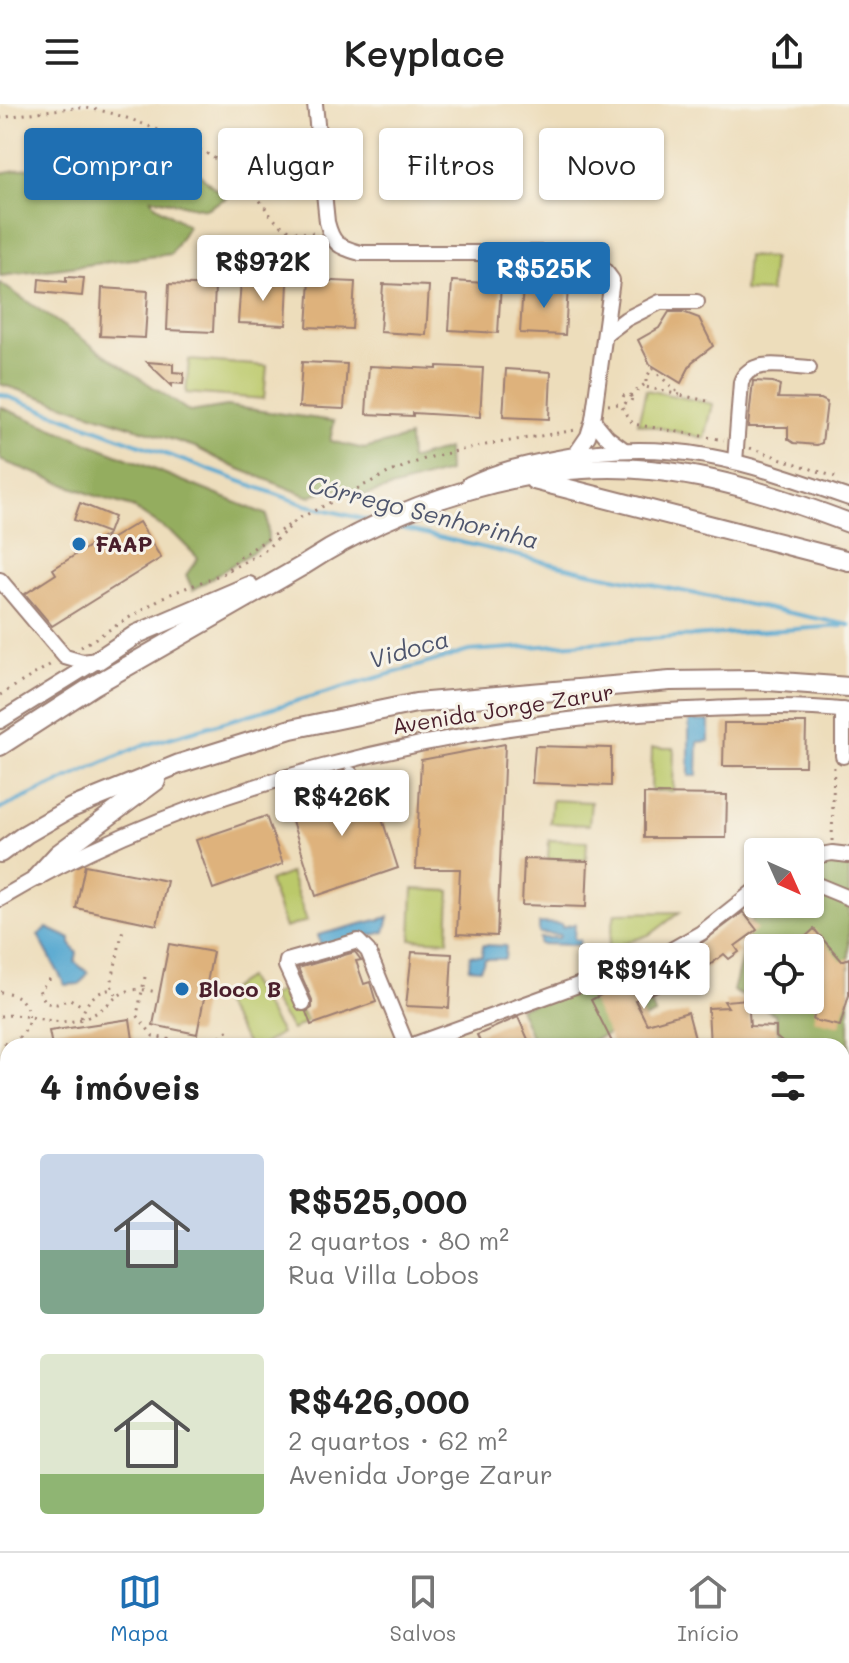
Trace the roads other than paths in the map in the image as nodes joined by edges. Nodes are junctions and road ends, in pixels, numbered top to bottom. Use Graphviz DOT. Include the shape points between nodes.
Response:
graph roads {
  1 [pos="315,104"];
  2 [pos="697,302"];
  3 [pos="605,335"];
  4 [pos="809,368"];
  5 [pos="593,420"];
  6 [pos="623,449"];
  7 [pos="575,455"];
  8 [pos="735,462"];
  9 [pos="522,477"];
  10 [pos="446,498"];
  11 [pos="849,498"];
  12 [pos="849,523"];
  13 [pos="849,561"];
  14 [pos="304,565"];
  15 [pos="0,580"];
  16 [pos="65,657"];
  17 [pos="98,660"];
  18 [pos="62,683"];
  19 [pos="849,687"];
  20 [pos="846,710"];
  21 [pos="0,721"];
  22 [pos="0,746"];
  23 [pos="839,757"];
  24 [pos="179,764"];
  25 [pos="0,853"];
  26 [pos="824,854"];
  27 [pos="849,855"];
  28 [pos="37,877"];
  29 [pos="824,888"];
  30 [pos="849,898"];
  31 [pos="0,899"];
  32 [pos="744,899"];
  33 [pos="303,1003"];
  34 [pos="414,1038"];
  35 [pos="437,1038"];
  1 -- 3 [label="street" via="330,233 338,246 360,253 592,257 612,280"];
  2 -- 3 [label="street" via="660,302"];
  3 -- 5 [label="street"];
  4 -- 8 [label="street" via="760,366 744,375"];
  5 -- 6 [label="street"];
  5 -- 7 [label="street"];
  6 -- 7 [label="street"];
  6 -- 8 [label="street" via="674,449"];
  7 -- 10 [label="street" via="500,471"];
  8 -- 11 [label="street"];
  9 -- 10 [label="main road"];
  9 -- 12 [label="main road" via="594,469 650,470 701,478"];
  9 -- 13 [label="main road"];
  10 -- 14 [label="main road" via="386,519"];
  14 -- 17 [label="main road" via="137,634"];
  14 -- 22 [label="main road"];
  15 -- 16 [label="street"];
  16 -- 17 [label="street"];
  16 -- 18 [label="street"];
  17 -- 18 [label="street"];
  18 -- 21 [label="street"];
  19 -- 24 [label="main road, Avenida Jorge Zarur" via="670,681 416,703 291,729"];
  20 -- 23 [label="street"];
  20 -- 28 [label="street, Avenida Jorge Zarur" via="716,708 461,735 409,754 253,788 135,831"];
  24 -- 25 [label="main road, Avenida Jorge Zarur" via="71,808"];
  24 -- 28 [label="main road" via="70,844"];
  26 -- 27 [label="street"];
  28 -- 31 [label="street, Avenida Jorge Zarur"];
  29 -- 30 [label="street"];
  32 -- 35 [label="street" via="666,953"];
  33 -- 34 [label="street" via="287,961 358,941"];
}
